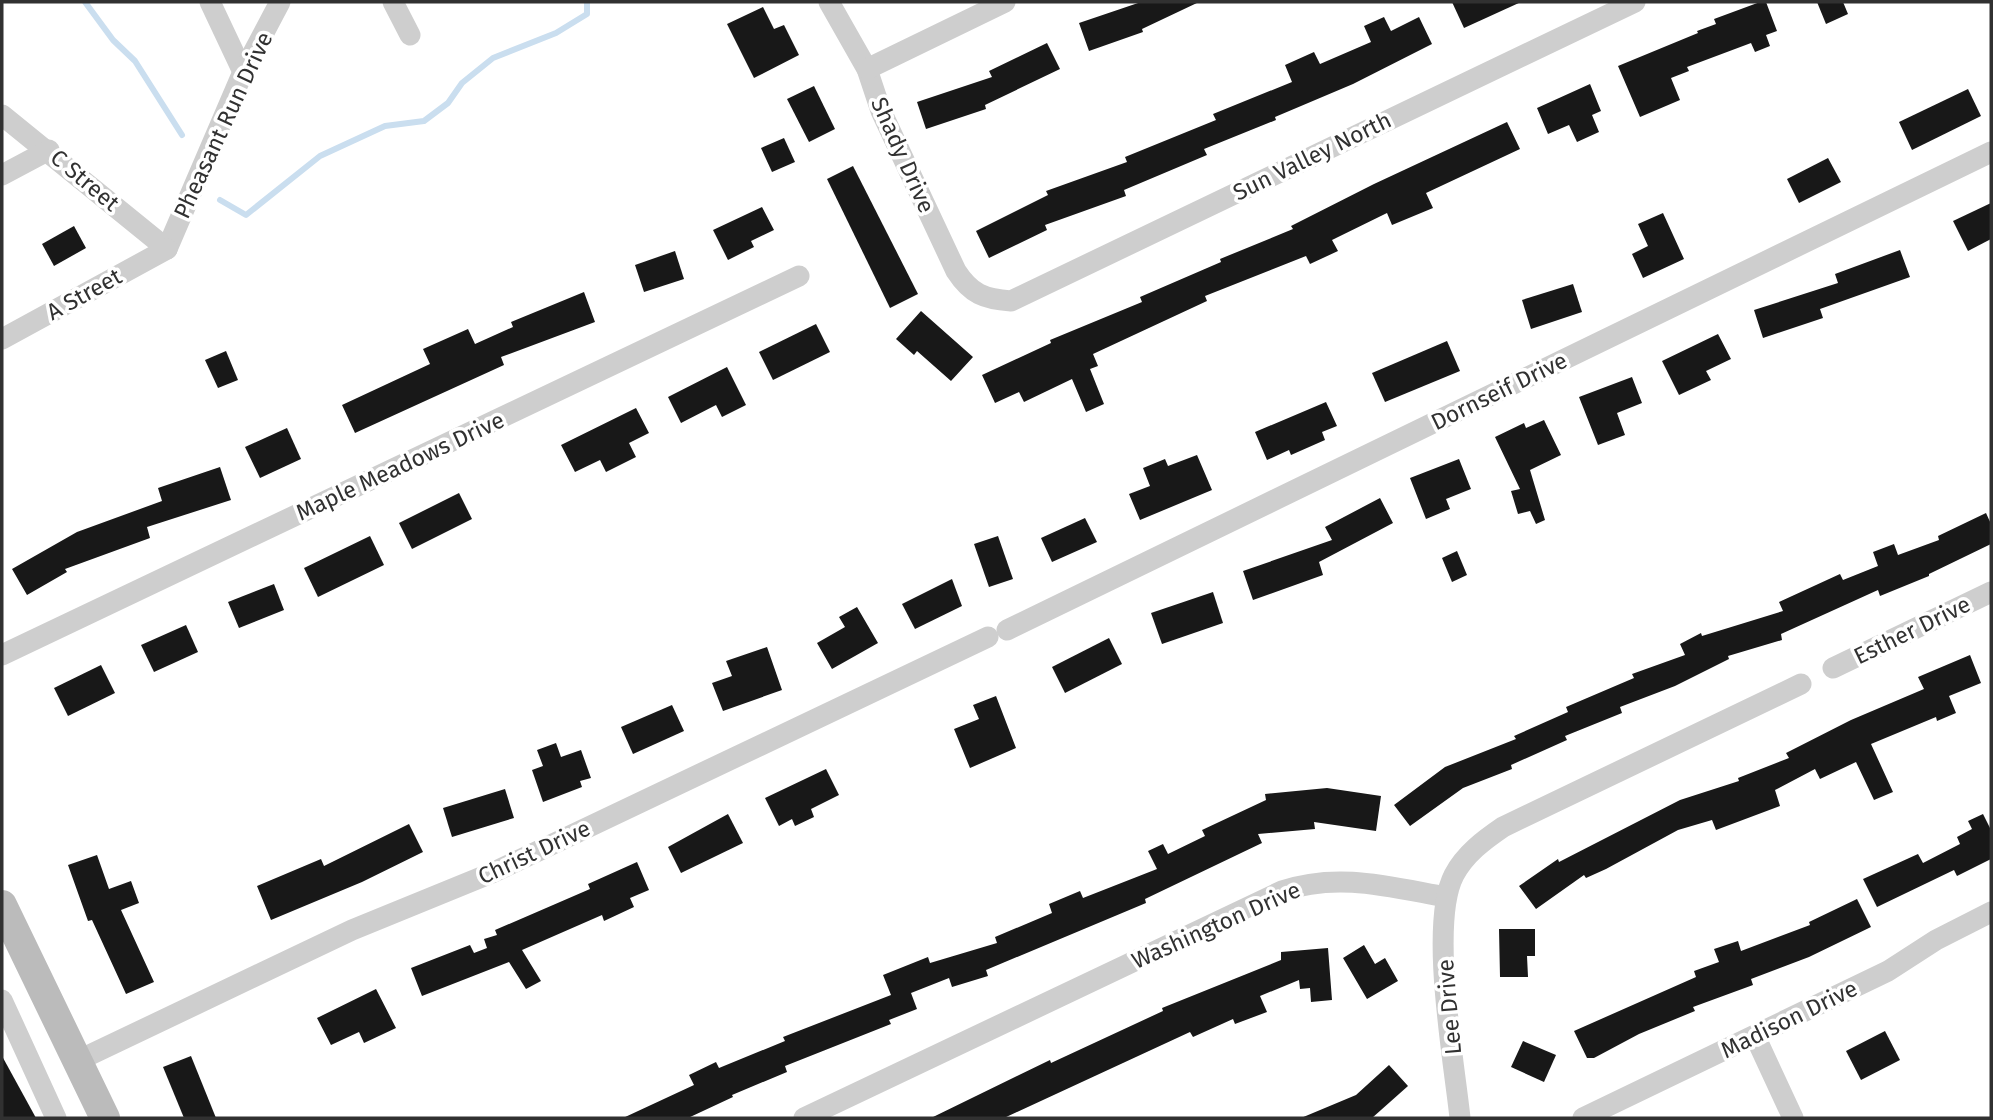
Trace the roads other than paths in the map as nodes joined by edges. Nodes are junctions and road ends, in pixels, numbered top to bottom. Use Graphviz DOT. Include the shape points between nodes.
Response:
graph roads {
  1 [pos="210,2"];
  2 [pos="280,2"];
  3 [pos="393,2"];
  4 [pos="828,2"];
  5 [pos="1005,2"];
  6 [pos="1634,2"];
  7 [pos="410,35"];
  8 [pos="867,69"];
  9 [pos="243,72"];
  10 [pos="2,115"];
  11 [pos="50,150"];
  12 [pos="1991,152"];
  13 [pos="2,175"];
  14 [pos="167,248"];
  15 [pos="799,276"];
  16 [pos="987,299"];
  17 [pos="2,339"];
  18 [pos="1991,592"];
  19 [pos="997,634"];
  20 [pos="2,655"];
  21 [pos="1833,668"];
  22 [pos="1801,684"];
  23 [pos="1446,897"];
  24 [pos="2,905"];
  25 [pos="1991,912"];
  26 [pos="2,1000"];
  27 [pos="1755,1036"];
  28 [pos="77,1061"];
  29 [pos="56,1118"];
  30 [pos="105,1118"];
  31 [pos="804,1118"];
  32 [pos="1460,1118"];
  33 [pos="1583,1118"];
  34 [pos="1793,1118"];
  1 -- 9 [label="street"];
  2 -- 9 [label="street, Pheasant Run Drive"];
  3 -- 7 [label="street"];
  4 -- 8 [label="street, Shady Drive"];
  5 -- 8 [label="street"];
  6 -- 16 [label="street, Sun Valley North" via="1011,300"];
  8 -- 16 [label="street, Shady Drive" via="881,111 956,271 967,289"];
  9 -- 14 [label="street, Pheasant Run Drive"];
  10 -- 11 [label="street, C Street"];
  11 -- 13 [label="street"];
  11 -- 14 [label="street, C Street"];
  12 -- 19 [label="street, Dornseif Drive"];
  14 -- 17 [label="street, A Street"];
  15 -- 20 [label="street, Maple Meadows Drive"];
  18 -- 21 [label="street, Esther Drive"];
  19 -- 28 [label="street, Christ Drive" via="494,872 352,930"];
  22 -- 23 [label="street" via="1503,827 1466,856"];
  23 -- 31 [label="street, Washington Drive" via="1348,880 1282,891"];
  23 -- 32 [label="street, Lee Drive" via="1442,936"];
  24 -- 28 [label="street"];
  25 -- 27 [label="street, Madison Drive" via="1888,971"];
  26 -- 29 [label="street"];
  27 -- 33 [label="street, Madison Drive"];
  27 -- 34 [label="street"];
  28 -- 30 [label="street"];
}
